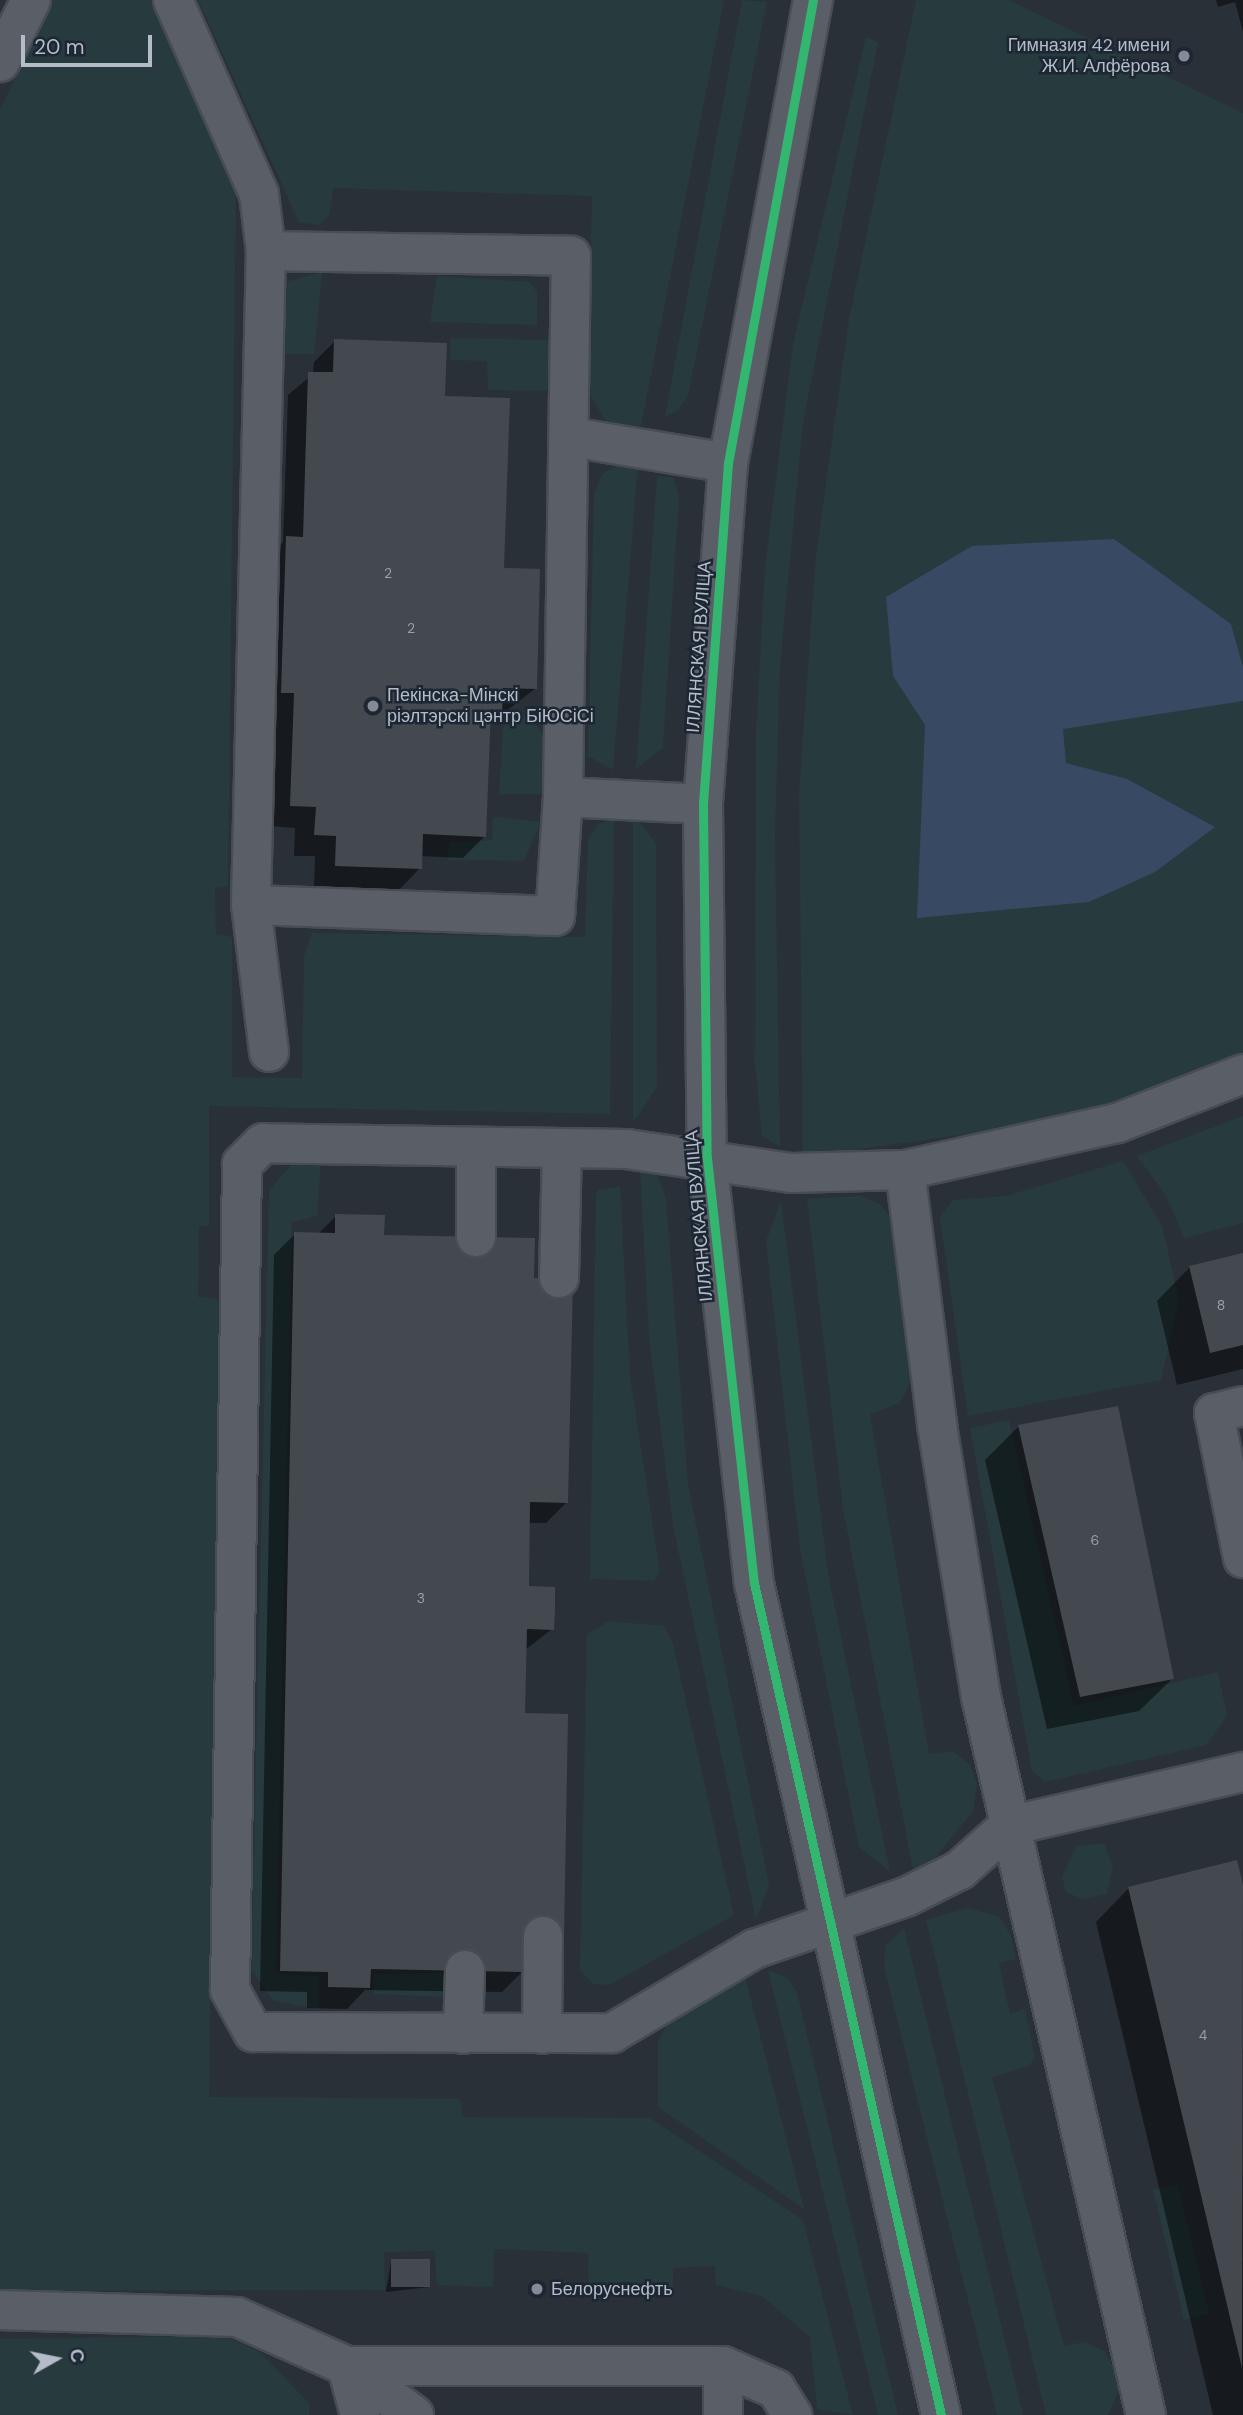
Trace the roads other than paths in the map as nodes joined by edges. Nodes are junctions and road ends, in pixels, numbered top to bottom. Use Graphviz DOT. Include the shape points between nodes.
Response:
graph roads {
  1 [pos="31,0"];
  2 [pos="173,0"];
  3 [pos="813,0"];
  4 [pos="0,62"];
  5 [pos="266,251"];
  6 [pos="571,437"];
  7 [pos="729,463"];
  8 [pos="563,797"];
  9 [pos="703,804"];
  10 [pos="251,905"];
  11 [pos="268,1052"];
  12 [pos="1243,1074"];
  13 [pos="476,1149"];
  14 [pos="562,1149"];
  15 [pos="707,1158"];
  16 [pos="905,1170"];
  17 [pos="476,1237"];
  18 [pos="559,1278"];
  19 [pos="1243,1406"];
  20 [pos="1243,1558"];
  21 [pos="1243,1772"];
  22 [pos="1009,1826"];
  23 [pos="826,1922"];
  24 [pos="543,1936"];
  25 [pos="465,1970"];
  26 [pos="463,2034"];
  27 [pos="542,2034"];
  28 [pos="0,2310"];
  29 [pos="347,2366"];
  30 [pos="723,2366"];
  31 [pos="347,2415"];
  32 [pos="360,2415"];
  33 [pos="379,2415"];
  34 [pos="397,2415"];
  35 [pos="414,2415"];
  36 [pos="723,2415"];
  37 [pos="792,2415"];
  38 [pos="941,2415"];
  39 [pos="1146,2415"];
  1 -- 4 [label="street"];
  2 -- 5 [label="street" via="259,194"];
  3 -- 7 [label="street, ІЛЛЯНСКАЯ ВУЛІЦА"];
  5 -- 6 [label="street" via="571,256"];
  5 -- 10 [label="street"];
  6 -- 7 [label="street"];
  6 -- 8 [label="street"];
  7 -- 9 [label="street, ІЛЛЯНСКАЯ ВУЛІЦА"];
  8 -- 9 [label="street"];
  8 -- 10 [label="street" via="555,916"];
  9 -- 15 [label="street, ІЛЛЯНСКАЯ ВУЛІЦА"];
  10 -- 11 [label="street"];
  12 -- 16 [label="street" via="1117,1123"];
  13 -- 14 [label="street"];
  13 -- 17 [label="street"];
  13 -- 26 [label="street" via="263,1143 242,1164 239,1357 230,1990 253,2032"];
  14 -- 15 [label="street"];
  14 -- 18 [label="street"];
  15 -- 16 [label="street" via="791,1173"];
  15 -- 23 [label="street, ІЛЛЯНСКАЯ ВУЛІЦА" via="754,1583"];
  16 -- 22 [label="street" via="937,1424"];
  19 -- 20 [label="street" via="1214,1413"];
  21 -- 22 [label="street"];
  22 -- 23 [label="street" via="960,1870 906,1897"];
  22 -- 39 [label="street"];
  23 -- 27 [label="street" via="754,1950 612,2034"];
  23 -- 38 [label="street, ІЛЛЯНСКАЯ ВУЛІЦА"];
  24 -- 27 [label="street"];
  25 -- 26 [label="street"];
  26 -- 27 [label="street"];
  28 -- 29 [label="street" via="237,2317"];
  29 -- 30 [label="street"];
  29 -- 31 [label="street"];
  29 -- 32 [label="street"];
  29 -- 33 [label="street"];
  29 -- 34 [label="street"];
  29 -- 35 [label="street"];
  30 -- 36 [label="street"];
  30 -- 37 [label="street" via="776,2389"];
}
